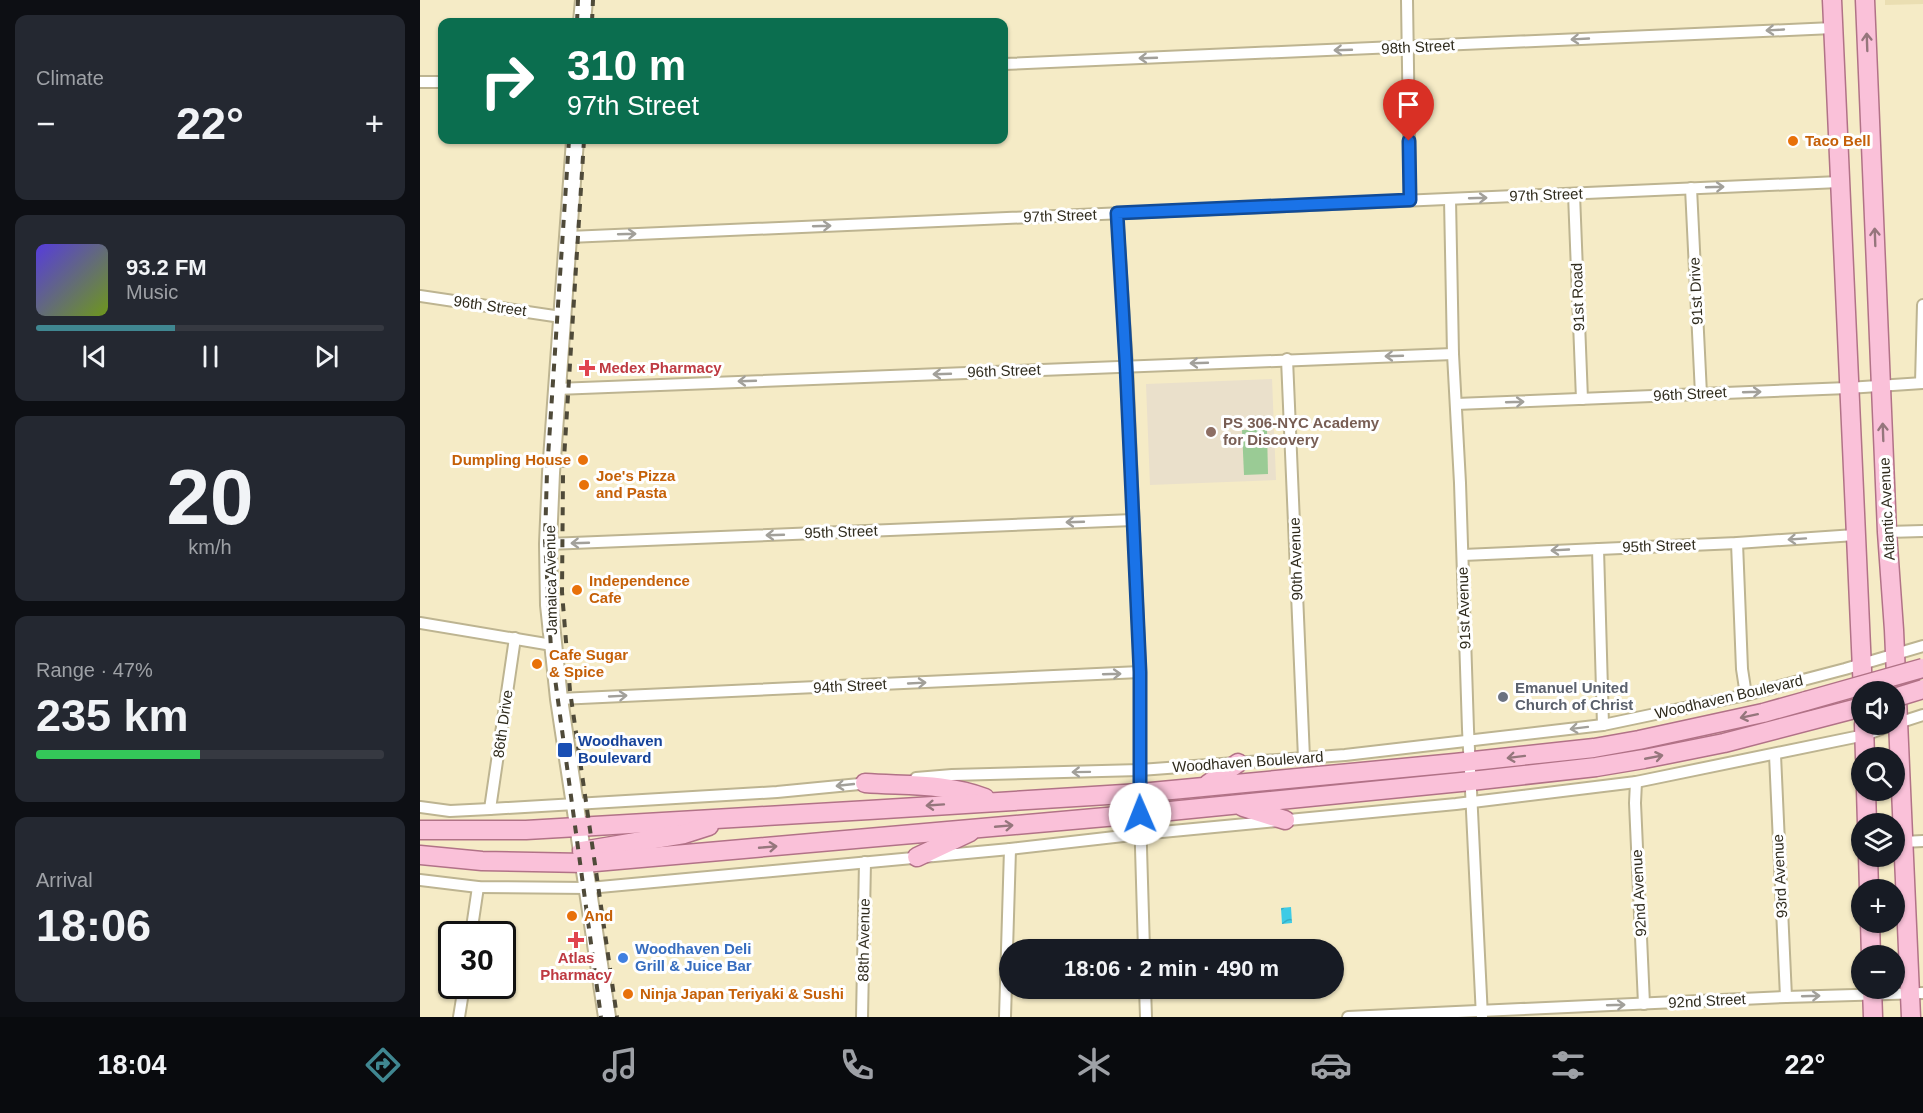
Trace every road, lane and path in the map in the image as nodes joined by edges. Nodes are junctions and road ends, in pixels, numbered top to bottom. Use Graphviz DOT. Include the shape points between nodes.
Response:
graph roads {
  1 [pos="584,0"];
  2 [pos="1407,0"];
  3 [pos="1832,0"];
  4 [pos="1865,0"];
  5 [pos="582,18"];
  6 [pos="1833,28"];
  7 [pos="1408,47"];
  8 [pos="1008,64"];
  9 [pos="420,82"];
  10 [pos="438,82"];
  11 [pos="575,144"];
  12 [pos="1839,182"];
  13 [pos="1691,188"];
  14 [pos="1574,194"];
  15 [pos="1450,199"];
  16 [pos="1410,200"];
  17 [pos="1117,213"];
  18 [pos="569,237"];
  19 [pos="420,296"];
  20 [pos="1923,305"];
  21 [pos="561,317"];
  22 [pos="1453,354"];
  23 [pos="1287,359"];
  24 [pos="1126,366"];
  25 [pos="1922,383"];
  26 [pos="1881,386"];
  27 [pos="556,388"];
  28 [pos="1848,388"];
  29 [pos="1701,394"];
  30 [pos="1582,399"];
  31 [pos="1456,404"];
  32 [pos="1133,520"];
  33 [pos="1923,531"];
  34 [pos="1887,532"];
  35 [pos="1855,535"];
  36 [pos="1737,543"];
  37 [pos="548,544"];
  38 [pos="1598,549"];
  39 [pos="1462,555"];
  40 [pos="420,623"];
  41 [pos="515,638"];
  42 [pos="552,645"];
  43 [pos="1923,646"];
  44 [pos="1896,653"];
  45 [pos="1862,665"];
  46 [pos="1923,668"];
  47 [pos="1140,672"];
  48 [pos="1863,681"];
  49 [pos="1896,681"];
  50 [pos="1923,690"];
  51 [pos="1746,695"];
  52 [pos="1905,695"];
  53 [pos="559,699"];
  54 [pos="1851,710"];
  55 [pos="1923,715"];
  56 [pos="1905,721"];
  57 [pos="1603,725"];
  58 [pos="1851,734"];
  59 [pos="1897,735"];
  60 [pos="1469,741"];
  61 [pos="1775,755"];
  62 [pos="1304,758"];
  63 [pos="1470,762"];
  64 [pos="1238,763"];
  65 [pos="1140,770"];
  66 [pos="1471,782"];
  67 [pos="865,783"];
  68 [pos="1636,783"];
  69 [pos="1204,786"];
  70 [pos="1140,792"];
  71 [pos="992,801"];
  72 [pos="1472,802"];
  73 [pos="575,804"];
  74 [pos="1236,805"];
  75 [pos="420,807"];
  76 [pos="490,809"];
  77 [pos="1901,813"];
  78 [pos="1140,814"];
  79 [pos="733,818"];
  80 [pos="1285,820"];
  81 [pos="578,827"];
  82 [pos="979,828"];
  83 [pos="420,830"];
  84 [pos="1141,834"];
  85 [pos="1923,841"];
  86 [pos="1905,842"];
  87 [pos="1010,849"];
  88 [pos="420,855"];
  89 [pos="583,857"];
  90 [pos="917,857"];
  91 [pos="865,862"];
  92 [pos="1905,865"];
  93 [pos="420,880"];
  94 [pos="478,887"];
  95 [pos="589,888"];
  96 [pos="473,921"];
  97 [pos="1144,939"];
  98 [pos="1851,992"];
  99 [pos="1916,994"];
  100 [pos="1785,997"];
  101 [pos="462,999"];
  102 [pos="1145,999"];
  103 [pos="1872,999"];
  104 [pos="1644,1004"];
  105 [pos="1482,1014"];
  106 [pos="459,1017"];
  107 [pos="607,1017"];
  108 [pos="862,1017"];
  109 [pos="1005,1017"];
  110 [pos="1146,1017"];
  111 [pos="1348,1017"];
  112 [pos="1873,1017"];
  113 [pos="1911,1017"];
  1 -- 5 [label="main road"];
  2 -- 7 [label="street"];
  3 -- 6 [label="main road"];
  26 -- 4 [label="main road, Atlantic Avenue, one-way"];
  6 -- 7 [label="street, 98th Street, one-way"];
  6 -- 12 [label="main road"];
  7 -- 8 [label="street, 98th Street, one-way"];
  7 -- 16 [label="street"];
  9 -- 10 [label="street"];
  11 -- 18 [label="main road, Jamaica Avenue"];
  13 -- 12 [label="street, 97th Street, one-way"];
  12 -- 28 [label="main road"];
  13 -- 14 [label="street, 97th Street"];
  13 -- 29 [label="street, 91st Drive"];
  15 -- 14 [label="street, 97th Street, one-way"];
  14 -- 30 [label="street, 91st Road"];
  15 -- 16 [label="street, 97th Street"];
  15 -- 22 [label="street, 91st Avenue"];
  16 -- 17 [label="street, 97th Street"];
  18 -- 17 [label="street, 97th Street, one-way"];
  17 -- 24 [label="street"];
  18 -- 21 [label="main road, Jamaica Avenue"];
  19 -- 21 [label="street, 96th Street"];
  20 -- 25 [label="street"];
  21 -- 27 [label="main road, Jamaica Avenue"];
  22 -- 23 [label="street, 96th Street, one-way"];
  22 -- 31 [label="street, 91st Avenue"];
  23 -- 24 [label="street, 96th Street, one-way"];
  23 -- 62 [label="street, 90th Avenue"];
  24 -- 27 [label="street, 96th Street, one-way"];
  24 -- 32 [label="street"];
  25 -- 26 [label="street, 96th Street"];
  26 -- 28 [label="street, 96th Street"];
  34 -- 26 [label="main road, Atlantic Avenue, one-way"];
  27 -- 37 [label="main road, Jamaica Avenue"];
  29 -- 28 [label="street, 96th Street, one-way"];
  28 -- 35 [label="main road"];
  29 -- 30 [label="street, 96th Street"];
  31 -- 30 [label="street, 96th Street, one-way"];
  31 -- 39 [label="street, 91st Avenue"];
  32 -- 37 [label="street, 95th Street, one-way"];
  32 -- 47 [label="street"];
  33 -- 34 [label="street"];
  34 -- 44 [label="main road, Atlantic Avenue"];
  35 -- 36 [label="street, 95th Street, one-way"];
  35 -- 45 [label="main road"];
  36 -- 38 [label="street, 95th Street"];
  36 -- 51 [label="street"];
  37 -- 42 [label="main road, Jamaica Avenue"];
  38 -- 39 [label="street, 95th Street, one-way"];
  38 -- 57 [label="street"];
  39 -- 60 [label="street, 91st Avenue"];
  40 -- 41 [label="street"];
  41 -- 42 [label="street"];
  41 -- 76 [label="street, 86th Drive"];
  42 -- 53 [label="main road, Jamaica Avenue"];
  43 -- 44 [label="street, Woodhaven Boulevard"];
  44 -- 45 [label="street, Woodhaven Boulevard"];
  44 -- 49 [label="main road, Atlantic Avenue"];
  45 -- 48 [label="main road"];
  45 -- 51 [label="street, Woodhaven Boulevard"];
  46 -- 63 [label="main road, Woodhaven Boulevard, one-way, bridge" via="1762,713 1639,740"];
  53 -- 47 [label="street, 94th Street, one-way"];
  47 -- 65 [label="street"];
  50 -- 52 [label="main road, bridge"];
  51 -- 57 [label="street, Woodhaven Boulevard"];
  53 -- 73 [label="main road, Jamaica Avenue"];
  66 -- 54 [label="main road, one-way" via="1644,759"];
  55 -- 56 [label="street"];
  57 -- 60 [label="street, Woodhaven Boulevard, one-way"];
  58 -- 61 [label="street"];
  59 -- 77 [label="main road, Atlantic Avenue"];
  60 -- 62 [label="street, Woodhaven Boulevard"];
  60 -- 63 [label="street, 91st Avenue"];
  61 -- 68 [label="street"];
  61 -- 100 [label="street, 93rd Avenue"];
  62 -- 64 [label="street, Woodhaven Boulevard"];
  63 -- 66 [label="street, 91st Avenue"];
  63 -- 69 [label="main road, Woodhaven Boulevard"];
  64 -- 65 [label="street, Woodhaven Boulevard"];
  64 -- 69 [label="main road"];
  65 -- 67 [label="street, Woodhaven Boulevard, one-way" via="952,775"];
  65 -- 70 [label="street"];
  66 -- 72 [label="street, 91st Avenue"];
  66 -- 74 [label="main road"];
  67 -- 71 [label="main road" via="960,790"];
  67 -- 73 [label="street, Woodhaven Boulevard, one-way"];
  68 -- 72 [label="street"];
  68 -- 104 [label="street, 92nd Avenue"];
  69 -- 70 [label="main road, Woodhaven Boulevard"];
  70 -- 71 [label="main road, Woodhaven Boulevard"];
  70 -- 78 [label="street"];
  71 -- 79 [label="main road, Woodhaven Boulevard, one-way"];
  72 -- 80 [label="street"];
  72 -- 105 [label="street, 91st Avenue"];
  73 -- 76 [label="street, Woodhaven Boulevard"];
  73 -- 81 [label="main road, Jamaica Avenue"];
  74 -- 78 [label="main road"];
  74 -- 80 [label="main road"];
  75 -- 76 [label="street, Woodhaven Boulevard" via="450,811"];
  82 -- 78 [label="main road, one-way"];
  78 -- 84 [label="street"];
  79 -- 81 [label="main road, Woodhaven Boulevard"];
  79 -- 89 [label="main road" via="684,834"];
  80 -- 84 [label="street"];
  81 -- 83 [label="main road, Woodhaven Boulevard"];
  81 -- 89 [label="main road, Jamaica Avenue"];
  89 -- 82 [label="main road, one-way"];
  82 -- 90 [label="main road"];
  84 -- 87 [label="street"];
  84 -- 97 [label="street"];
  85 -- 86 [label="street"];
  87 -- 90 [label="street"];
  87 -- 109 [label="street"];
  88 -- 89 [label="main road" via="482,861"];
  89 -- 95 [label="main road, Jamaica Avenue"];
  90 -- 91 [label="street"];
  91 -- 95 [label="street"];
  91 -- 108 [label="street, 88th Avenue"];
  92 -- 99 [label="main road, Atlantic Avenue"];
  93 -- 94 [label="street"];
  94 -- 95 [label="street"];
  94 -- 96 [label="street"];
  95 -- 107 [label="main road, Jamaica Avenue"];
  100 -- 98 [label="street, 92nd Street, one-way"];
  99 -- 113 [label="main road, Atlantic Avenue"];
  100 -- 104 [label="street, 92nd Street"];
  101 -- 106 [label="street"];
  102 -- 110 [label="street"];
  103 -- 112 [label="main road"];
  105 -- 104 [label="street, 92nd Street, one-way"];
  105 -- 111 [label="street, 92nd Street"];
}
